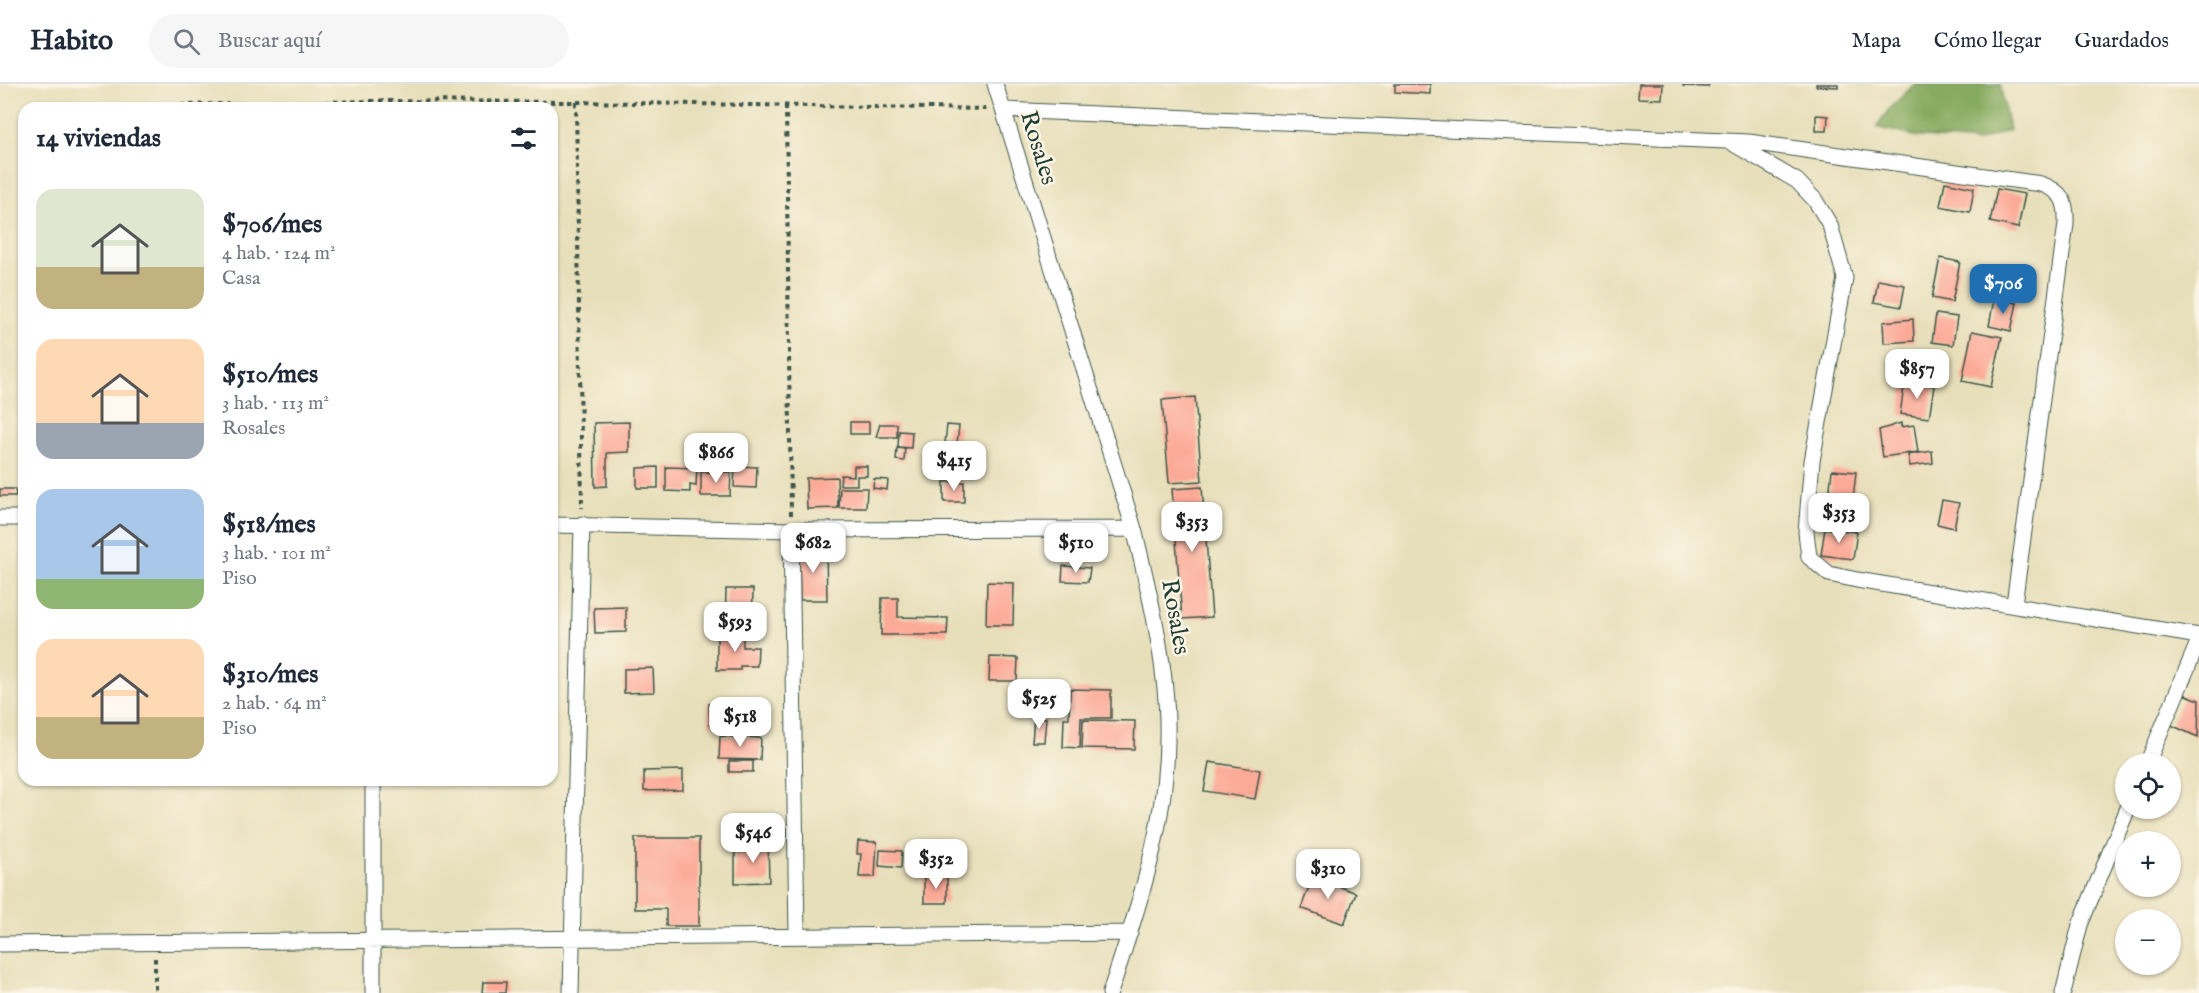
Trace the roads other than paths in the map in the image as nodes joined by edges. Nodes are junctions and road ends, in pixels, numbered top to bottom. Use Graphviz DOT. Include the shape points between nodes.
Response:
graph roads {
  1 [pos="994,84"];
  2 [pos="1003,110"];
  3 [pos="1729,141"];
  4 [pos="0,518"];
  5 [pos="18,518"];
  6 [pos="582,524"];
  7 [pos="558,525"];
  8 [pos="1134,529"];
  9 [pos="791,530"];
  10 [pos="2014,604"];
  11 [pos="2199,638"];
  12 [pos="2152,753"];
  13 [pos="372,786"];
  14 [pos="2123,819"];
  15 [pos="1130,933"];
  16 [pos="797,936"];
  17 [pos="570,938"];
  18 [pos="373,940"];
  19 [pos="0,944"];
  20 [pos="373,993"];
  21 [pos="571,993"];
  22 [pos="1110,993"];
  23 [pos="2063,993"];
  1 -- 2 [label="street, Rosales"];
  2 -- 3 [label="street"];
  2 -- 8 [label="street, Rosales"];
  3 -- 10 [label="street" via="1797,181 1815,201 1830,225 1845,278 1812,461 1806,532 1809,557 1829,574"];
  3 -- 10 [label="street" via="2040,184 2055,189 2064,199 2066,224"];
  4 -- 5 [label="street"];
  6 -- 7 [label="street"];
  6 -- 9 [label="street"];
  6 -- 17 [label="street"];
  8 -- 9 [label="street"];
  8 -- 15 [label="street, Rosales" via="1151,600 1167,740 1149,873"];
  9 -- 16 [label="street"];
  10 -- 11 [label="street"];
  11 -- 12 [label="street"];
  13 -- 18 [label="street"];
  14 -- 23 [label="street" via="2079,925"];
  15 -- 16 [label="street"];
  15 -- 22 [label="street, Rosales"];
  16 -- 17 [label="street"];
  17 -- 18 [label="street"];
  17 -- 21 [label="street"];
  18 -- 19 [label="street"];
  18 -- 20 [label="street"];
}
